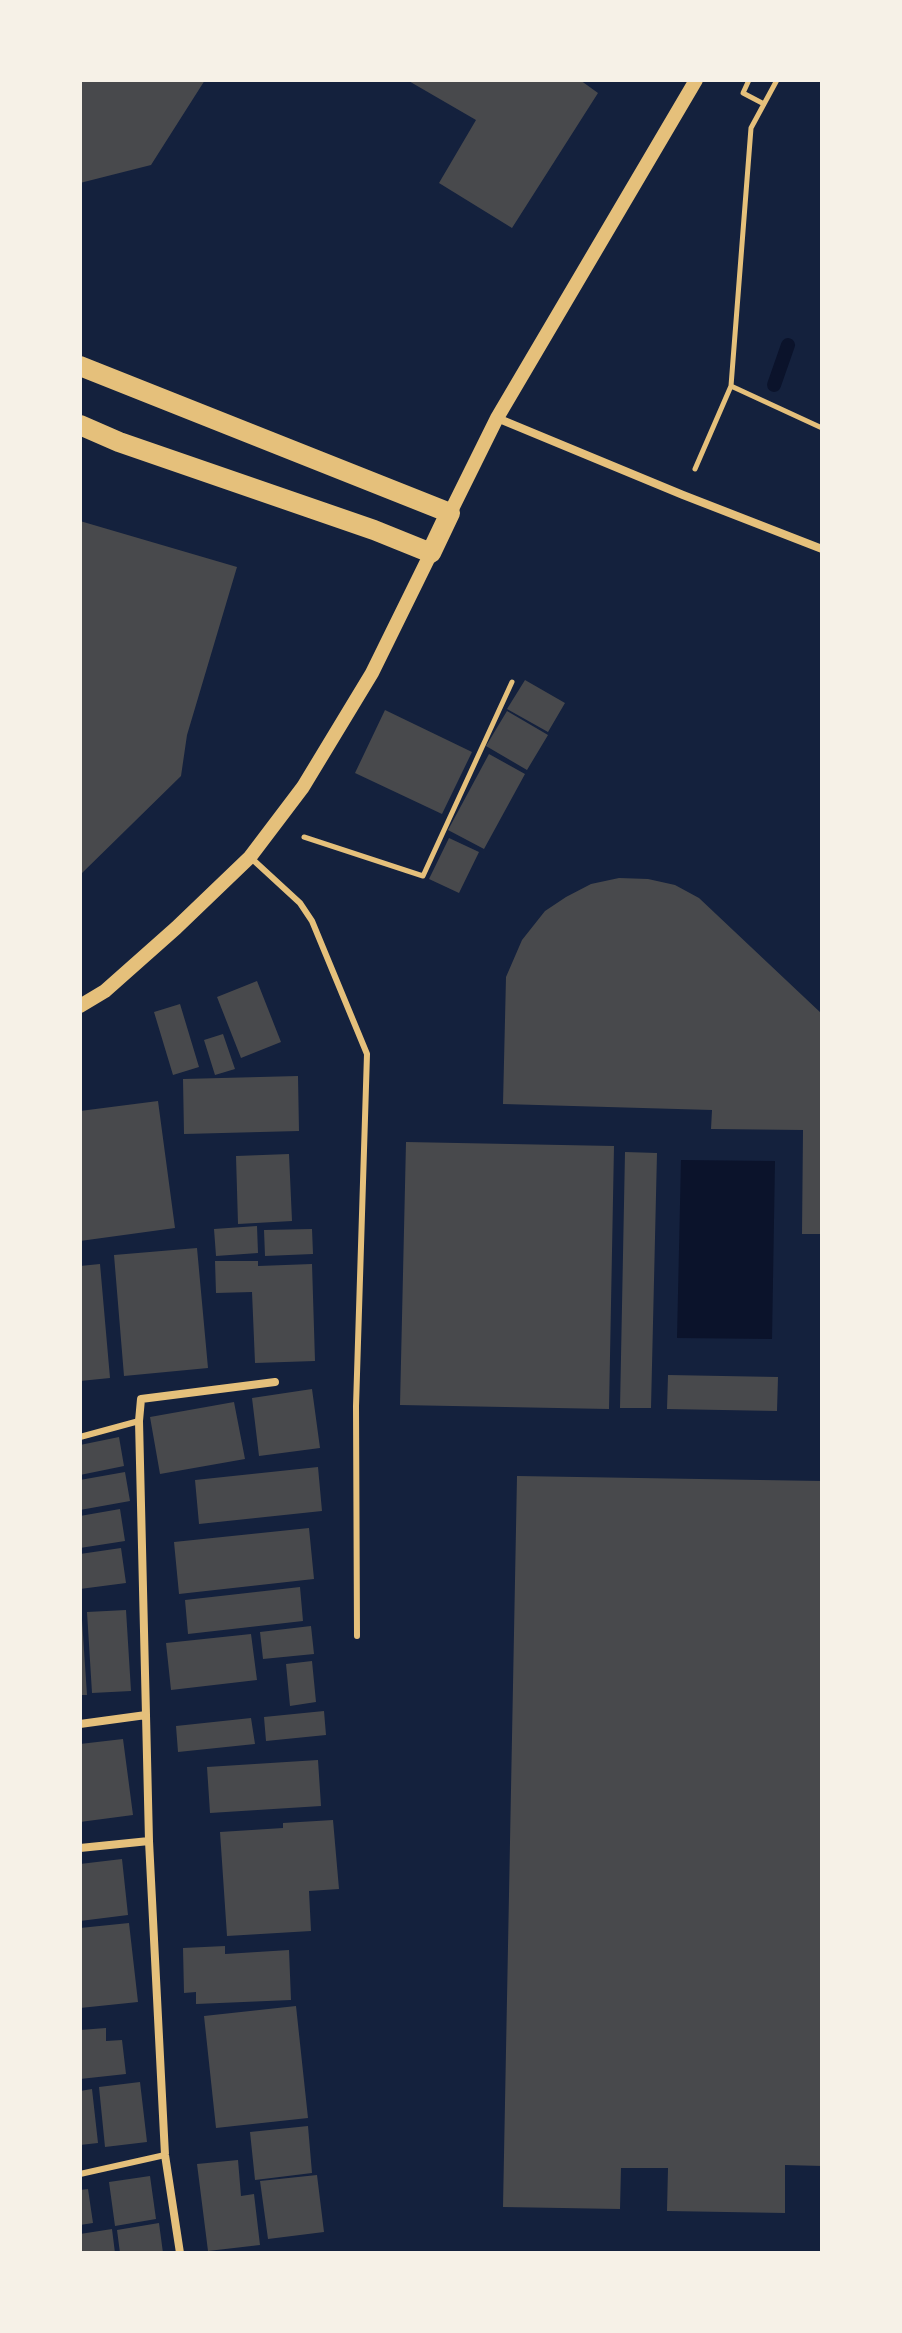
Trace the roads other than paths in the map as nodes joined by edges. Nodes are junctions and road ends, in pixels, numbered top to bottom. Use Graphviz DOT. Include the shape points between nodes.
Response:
graph roads {
  1 [pos="696,80"];
  2 [pos="80,366"];
  3 [pos="497,418"];
  4 [pos="80,425"];
  5 [pos="450,513"];
  6 [pos="822,549"];
  7 [pos="431,553"];
  8 [pos="250,857"];
  9 [pos="80,1006"];
  10 [pos="275,1382"];
  11 [pos="139,1421"];
  12 [pos="80,1437"];
  13 [pos="357,1636"];
  14 [pos="146,1715"];
  15 [pos="80,1724"];
  16 [pos="149,1841"];
  17 [pos="80,1848"];
  18 [pos="165,2155"];
  19 [pos="80,2174"];
  20 [pos="180,2253"];
  1 -- 3 [label="street"];
  2 -- 5 [label="main road"];
  3 -- 5 [label="street"];
  3 -- 6 [label="street"];
  4 -- 7 [label="main road"];
  5 -- 7 [label="main road"];
  7 -- 8 [label="street" via="372,673 303,787"];
  8 -- 9 [label="street" via="105,991"];
  8 -- 13 [label="lane" via="312,921 367,1054 356,1406"];
  10 -- 11 [label="street" via="141,1399"];
  11 -- 12 [label="lane"];
  11 -- 14 [label="street"];
  14 -- 15 [label="street"];
  14 -- 16 [label="street"];
  16 -- 17 [label="street"];
  16 -- 18 [label="street"];
  18 -- 19 [label="lane"];
  18 -- 20 [label="street"];
}
